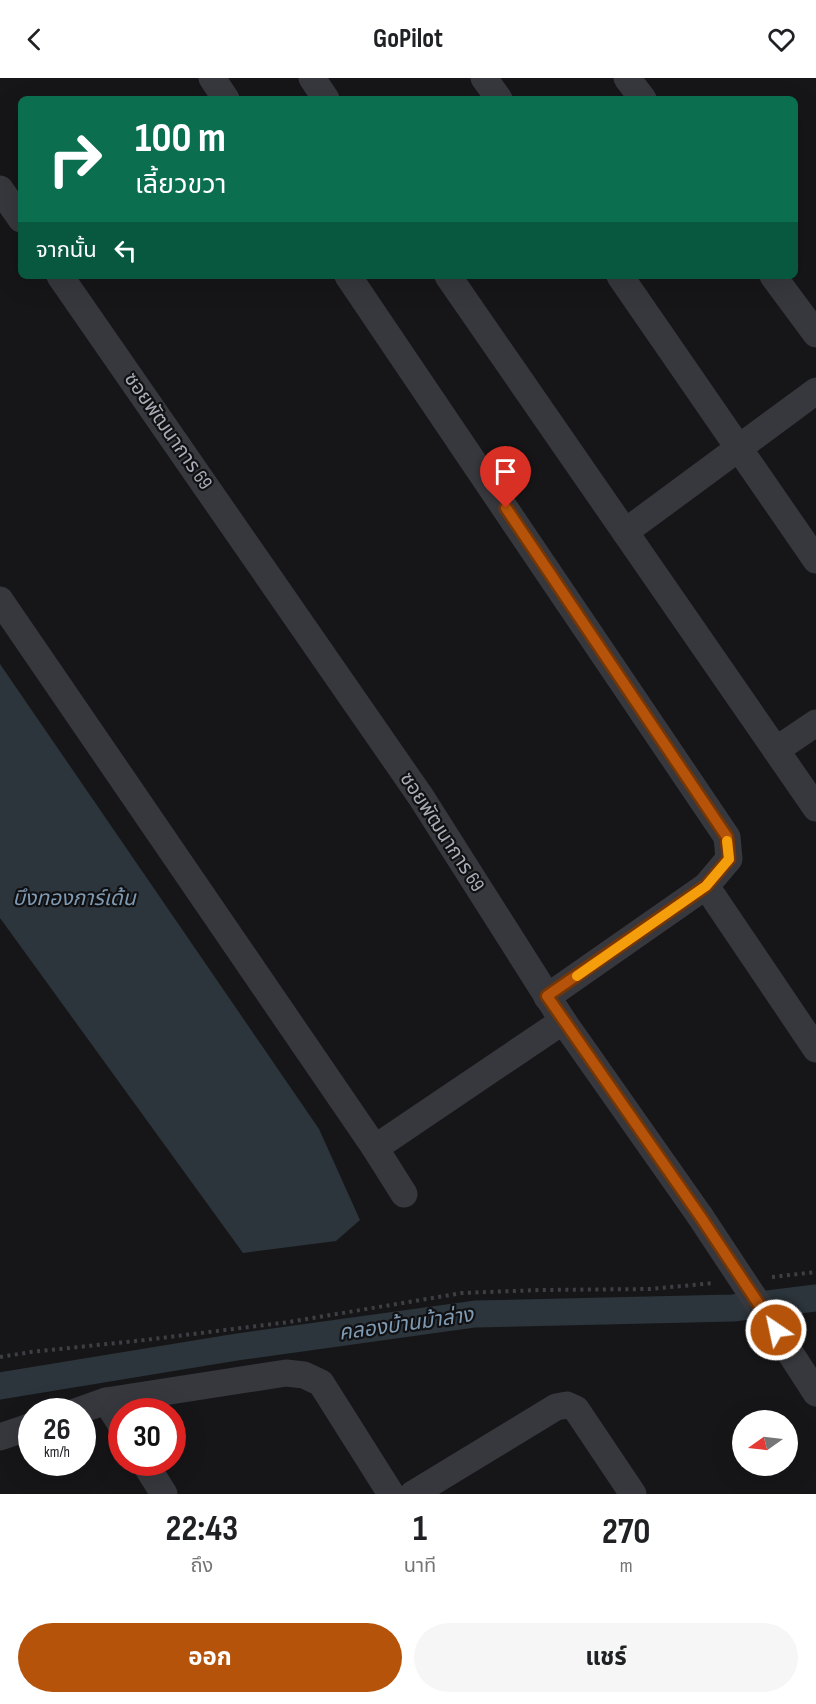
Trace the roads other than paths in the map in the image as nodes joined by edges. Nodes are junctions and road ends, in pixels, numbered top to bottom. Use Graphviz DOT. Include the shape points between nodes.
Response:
graph roads {
  1 [pos="212,78"];
  2 [pos="312,78"];
  3 [pos="484,78"];
  4 [pos="627,78"];
  5 [pos="224,96"];
  6 [pos="324,96"];
  7 [pos="496,96"];
  8 [pos="640,96"];
  9 [pos="0,189"];
  10 [pos="18,215"];
  11 [pos="62,279"];
  12 [pos="350,279"];
  13 [pos="450,279"];
  14 [pos="623,279"];
  15 [pos="775,279"];
  16 [pos="814,327"];
  17 [pos="816,391"];
  18 [pos="739,448"];
  19 [pos="625,532"];
  20 [pos="816,560"];
  21 [pos="0,600"];
  22 [pos="816,723"];
  23 [pos="776,750"];
  24 [pos="816,808"];
  25 [pos="706,886"];
  26 [pos="547,996"];
  27 [pos="563,1021"];
  28 [pos="816,1049"];
  29 [pos="375,1148"];
  30 [pos="404,1194"];
  31 [pos="816,1393"];
  32 [pos="106,1401"];
  33 [pos="108,1404"];
  34 [pos="96,1405"];
  35 [pos="18,1431"];
  36 [pos="0,1437"];
  37 [pos="153,1476"];
  38 [pos="164,1494"];
  39 [pos="391,1494"];
  40 [pos="413,1494"];
  41 [pos="633,1494"];
  1 -- 5 [label="street"];
  2 -- 6 [label="street"];
  3 -- 7 [label="street"];
  4 -- 8 [label="street"];
  9 -- 10 [label="street"];
  11 -- 26 [label="street, ซอยพัฒนาการ 69" via="421,797"];
  12 -- 25 [label="street" via="727,837 729,859"];
  13 -- 19 [label="street"];
  14 -- 18 [label="street"];
  15 -- 16 [label="street"];
  17 -- 18 [label="street"];
  18 -- 19 [label="street"];
  18 -- 20 [label="street"];
  19 -- 23 [label="street"];
  21 -- 29 [label="street"];
  22 -- 23 [label="street"];
  23 -- 24 [label="street"];
  25 -- 26 [label="street"];
  25 -- 28 [label="street"];
  26 -- 27 [label="street, ซอยพัฒนาการ 69"];
  27 -- 29 [label="street"];
  27 -- 31 [label="street, ซอยพัฒนาการ 69, bridge" via="700,1216"];
  29 -- 30 [label="street"];
  32 -- 33 [label="street"];
  32 -- 34 [label="street"];
  32 -- 39 [label="street" via="286,1373 304,1375 321,1383"];
  35 -- 36 [label="street"];
  37 -- 38 [label="street"];
  40 -- 41 [label="street" via="556,1407 567,1405 576,1409"];
}
